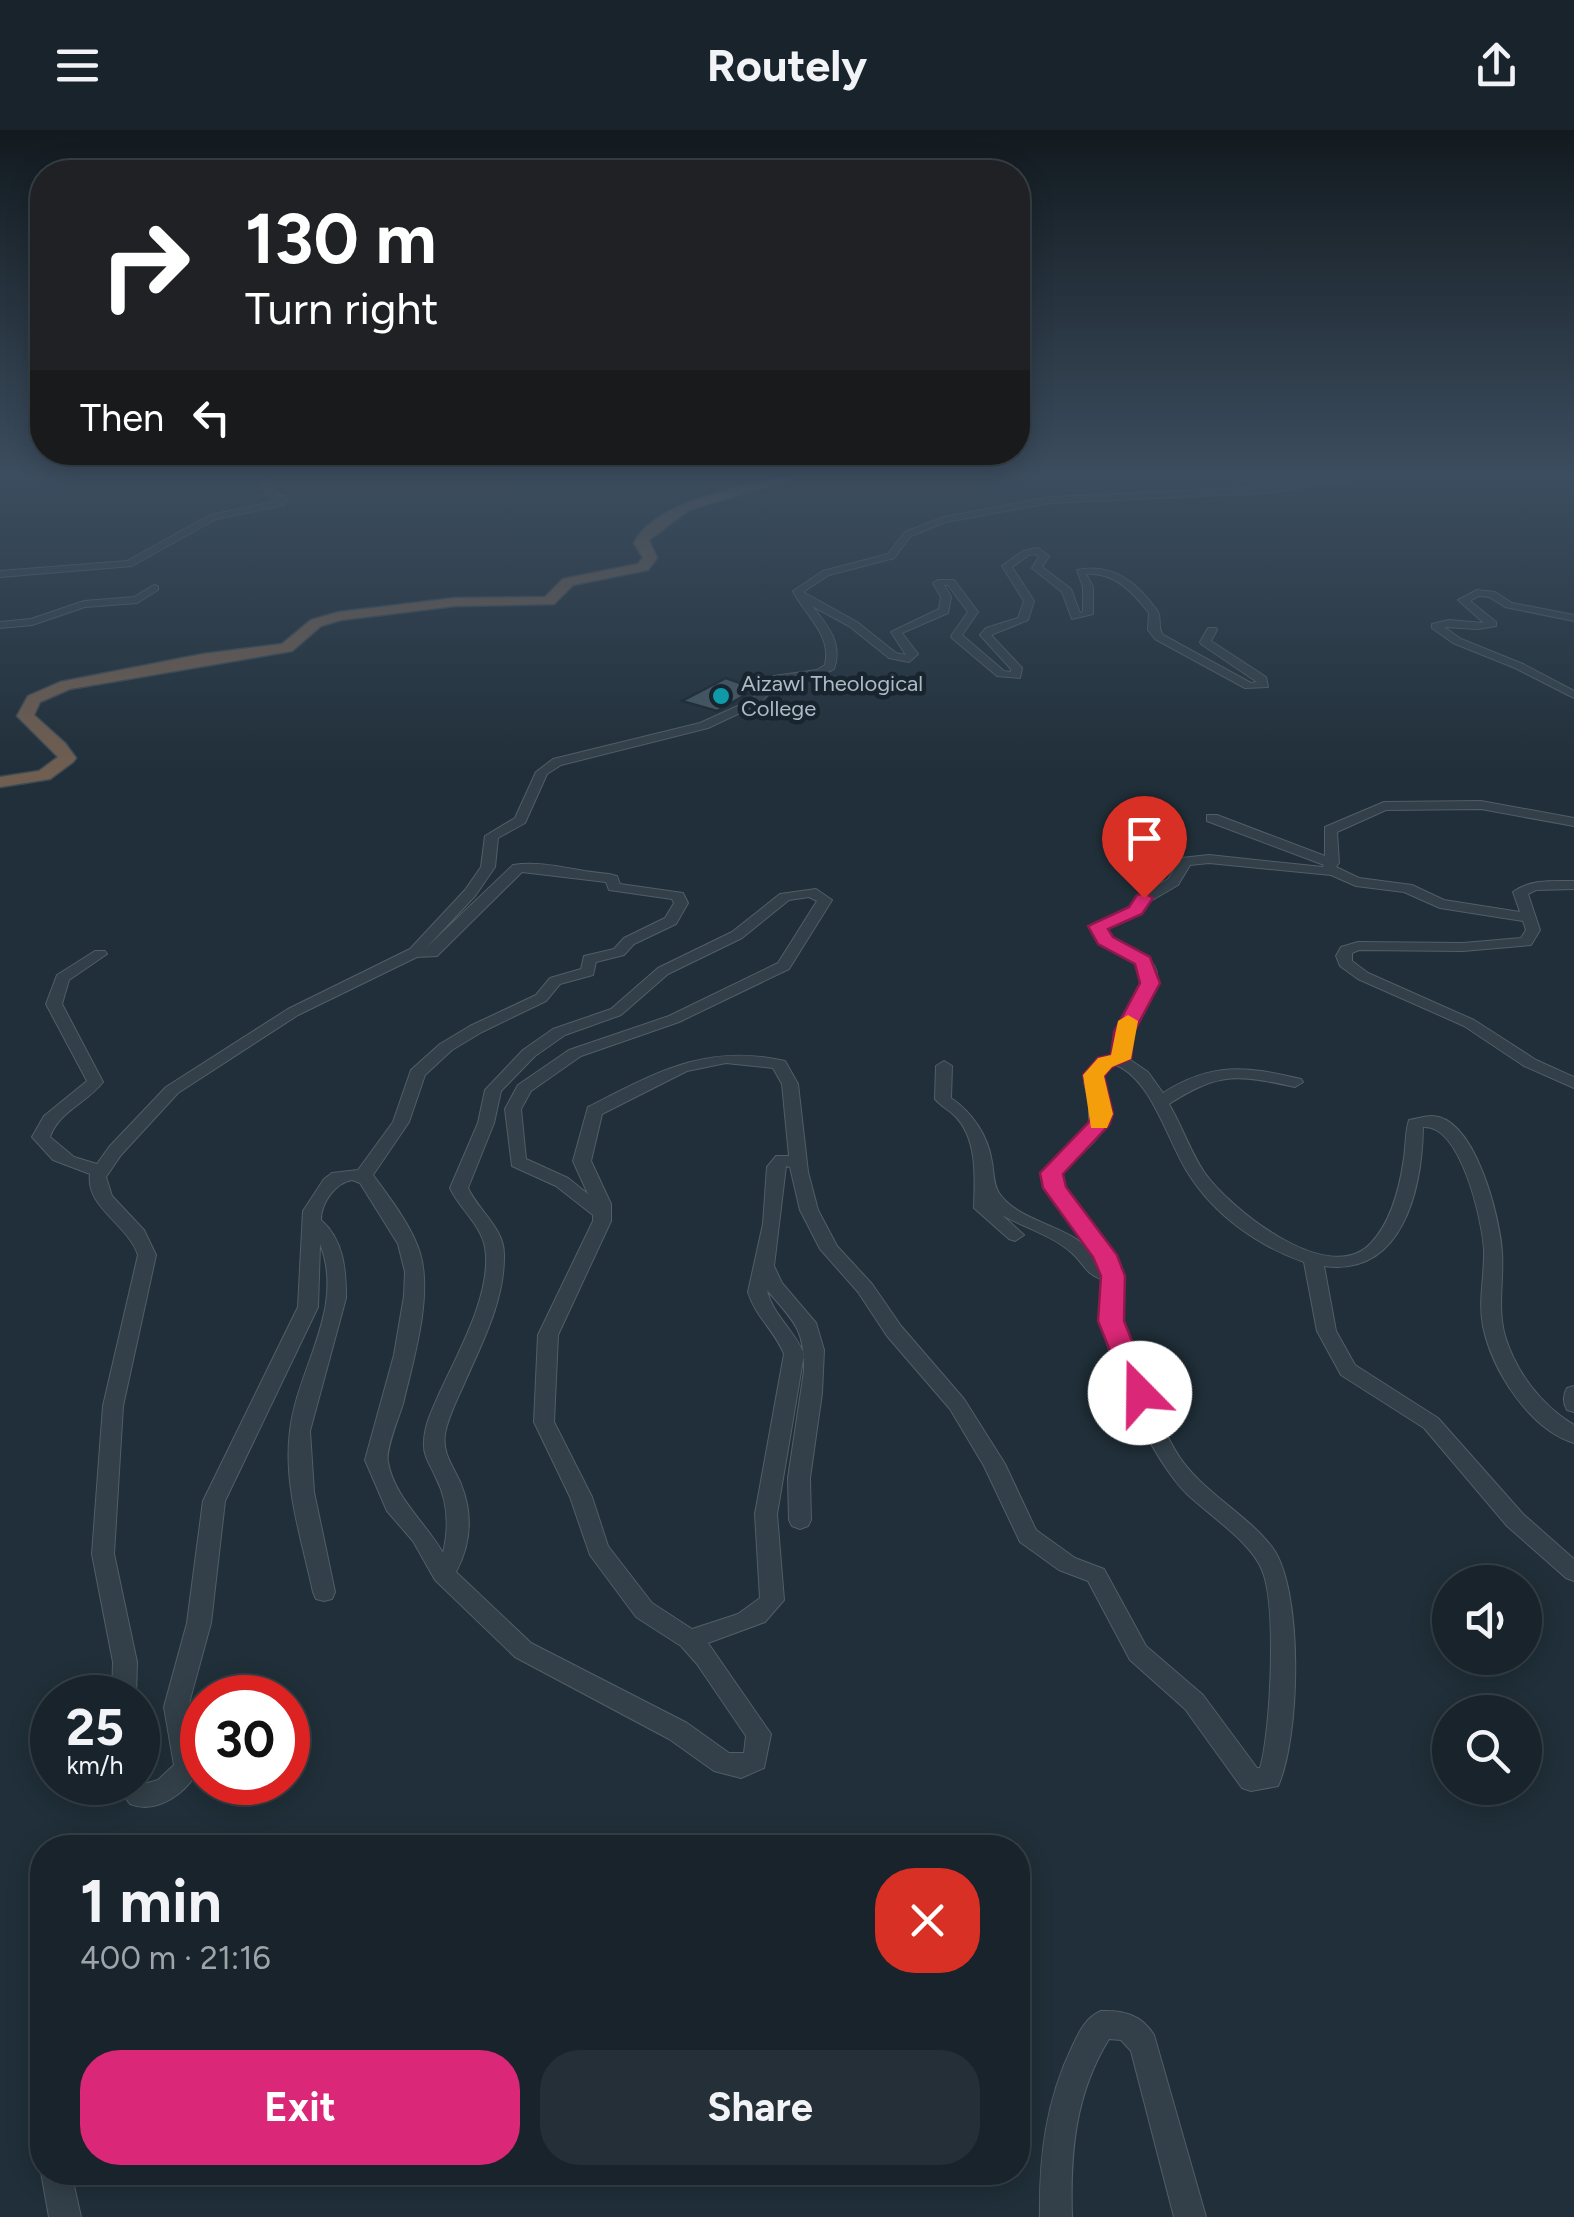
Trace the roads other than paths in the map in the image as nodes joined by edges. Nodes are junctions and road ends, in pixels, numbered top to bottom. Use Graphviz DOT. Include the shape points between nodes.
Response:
graph roads {
  1 [pos="598,576"];
  2 [pos="818,576"];
  3 [pos="1014,576"];
  4 [pos="1047,576"];
  5 [pos="1082,576"];
  6 [pos="1114,576"];
  7 [pos="154,588"];
  8 [pos="799,596"];
  9 [pos="1574,618"];
  10 [pos="0,626"];
  11 [pos="1212,630"];
  12 [pos="1574,696"];
  13 [pos="0,782"];
  14 [pos="1212,818"];
  15 [pos="1574,822"];
  16 [pos="1331,866"];
  17 [pos="1574,885"];
  18 [pos="1529,918"];
  19 [pos="415,952"];
  20 [pos="100,954"];
  21 [pos="1121,1059"];
  22 [pos="944,1066"];
  23 [pos="1295,1082"];
  24 [pos="1574,1083"];
  25 [pos="1159,1103"];
  26 [pos="798,1162"];
  27 [pos="102,1170"];
  28 [pos="364,1176"];
  29 [pos="984,1180"];
  30 [pos="602,1213"];
  31 [pos="310,1222"];
  32 [pos="1015,1235"];
  33 [pos="1313,1258"];
  34 [pos="764,1262"];
  35 [pos="1113,1276"];
  36 [pos="1574,1393"];
  37 [pos="1574,1405"];
  38 [pos="1574,1435"];
  39 [pos="800,1520"];
  40 [pos="1574,1572"];
  41 [pos="443,1574"];
  42 [pos="324,1592"];
  43 [pos="689,1639"];
  44 [pos="125,1675"];
  45 [pos="160,1794"];
  46 [pos="59,2185"];
  47 [pos="65,2217"];
  48 [pos="1056,2217"];
  49 [pos="1190,2217"];
  1 -- 13 [label="highway" via="568,582 550,601 455,602 339,616 316,622 287,648 45,692 25,716 67,758 44,775"];
  2 -- 8 [label="street"];
  3 -- 8 [label="street" via="1027,595 1023,620 985,635 1017,668 1016,676 1001,674 956,636 973,612 951,582 938,582 944,611 896,632 913,654 909,659 892,656 853,624"];
  4 -- 5 [label="street" via="1067,591 1076,617 1088,614"];
  6 -- 11 [label="street" via="1132,584 1154,612 1152,630 1159,637 1249,686 1264,685 1205,642"];
  7 -- 10 [label="street" via="137,600 84,604"];
  8 -- 19 [label="street" via="824,625 834,656 830,667 778,678 755,702 704,726 566,757 547,768 520,820 492,836 491,860 470,893"];
  9 -- 12 [label="street" via="1480,593 1463,600 1492,624 1436,626"];
  14 -- 16 [label="street"];
  15 -- 16 [label="street" via="1476,805 1378,806 1330,830"];
  16 -- 18 [label="street" via="1356,882"];
  16 -- 21 [label="street" via="1191,859 1136,910 1099,925 1105,940 1148,970 1148,988 1124,1032"];
  17 -- 18 [label="street" via="1520,892"];
  18 -- 24 [label="street" via="1532,938 1518,944 1358,946 1344,962 1469,1022"];
  19 -- 27 [label="street" via="293,1012 172,1090"];
  19 -- 28 [label="street" via="432,954 518,868 607,877 614,888 664,892 678,896 680,904 671,921 619,952 589,959 588,972 561,978 528,1006 446,1047 417,1073 401,1122"];
  20 -- 27 [label="street" via="62,978 54,1004 95,1082 54,1114 42,1137 80,1168"];
  21 -- 25 [label="street" via="1140,1069"];
  21 -- 35 [label="street" via="1105,1062 1093,1075 1102,1114 1094,1133 1051,1173"];
  22 -- 29 [label="street" via="943,1099 965,1116 982,1152"];
  23 -- 25 [label="street" via="1218,1072 1197,1077"];
  25 -- 33 [label="street" via="1197,1173 1233,1214"];
  26 -- 30 [label="street" via="790,1084 779,1064 702,1060 594,1111 582,1161"];
  26 -- 34 [label="street" via="776,1166 776,1214"];
  26 -- 35 [label="street" via="808,1210 829,1249 956,1404 1028,1536 1067,1564 1096,1574 1138,1653 1194,1702 1245,1776 1264,1781 1279,1754 1280,1588 1272,1566 1170,1460 1111,1321"];
  27 -- 44 [label="street" via="101,1194 147,1254 113,1406 103,1554"];
  28 -- 31 [label="street" via="330,1182"];
  28 -- 41 [label="street" via="412,1254 413,1299 376,1460 395,1505"];
  29 -- 32 [label="street" via="982,1208"];
  29 -- 35 [label="street" via="1001,1205 1074,1244 1095,1270"];
  30 -- 41 [label="street" via="562,1182 518,1162 513,1109 524,1088 593,1045 674,1019 784,966 820,912 826,900 820,895 801,892 769,906 737,934 664,972 616,1012 545,1040 493,1090 458,1188 489,1232 496,1256 490,1294 436,1432 436,1458 452,1489 458,1529 456,1557"];
  30 -- 43 [label="street" via="548,1335 544,1422 598,1548 644,1610"];
  31 -- 42 [label="street" via="330,1245 340,1290 300,1430 300,1467"];
  31 -- 45 [label="street" via="308,1307 214,1502 200,1623 176,1707 187,1766"];
  33 -- 38 [label="street" via="1351,1262 1377,1249 1406,1193 1416,1124 1446,1126 1470,1157 1494,1250 1489,1307 1496,1342 1531,1401"];
  33 -- 40 [label="street" via="1338,1358 1431,1422 1515,1520"];
  34 -- 39 [label="street" via="813,1334"];
  34 -- 43 [label="street" via="759,1301 794,1354 766,1514 772,1600 745,1620"];
  36 -- 37 [label="street"];
  41 -- 43 [label="street" via="523,1650 678,1731 723,1763 750,1765 759,1734"];
  46 -- 47 [label="street"];
  48 -- 49 [label="street" via="1061,2108 1080,2056 1101,2026 1120,2024 1137,2032 1144,2045"];
}
